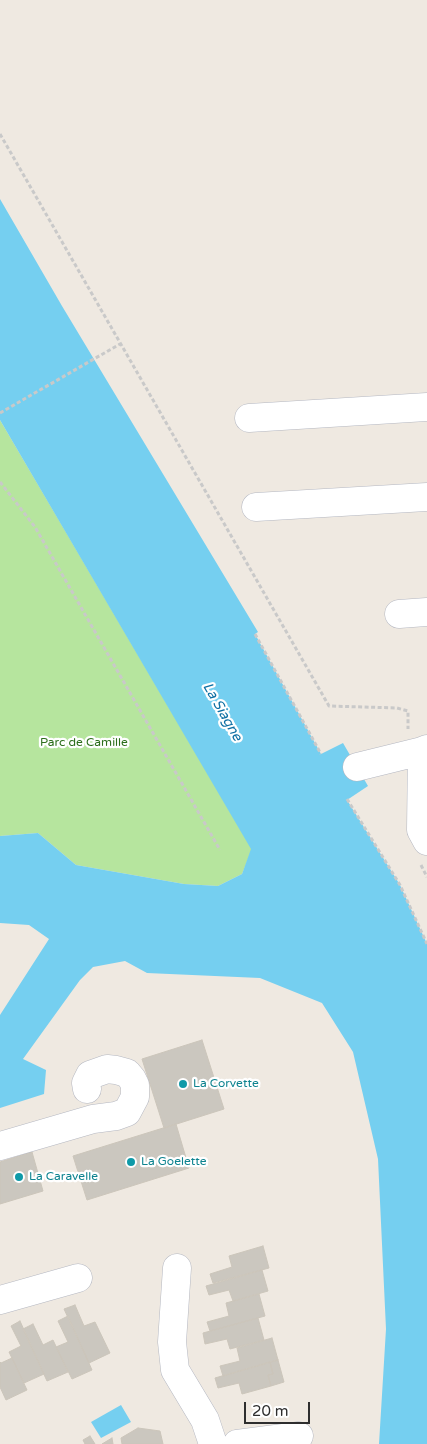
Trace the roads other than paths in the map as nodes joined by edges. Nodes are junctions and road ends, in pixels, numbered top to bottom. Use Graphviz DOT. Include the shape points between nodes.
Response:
graph roads {
  1 [pos="427,407"];
  2 [pos="249,418"];
  3 [pos="427,497"];
  4 [pos="256,507"];
  5 [pos="427,612"];
  6 [pos="398,614"];
  7 [pos="419,751"];
  8 [pos="357,767"];
  9 [pos="424,851"];
  10 [pos="87,1089"];
  11 [pos="0,1146"];
  12 [pos="178,1268"];
  13 [pos="78,1278"];
  14 [pos="0,1300"];
  15 [pos="299,1436"];
  16 [pos="213,1444"];
  17 [pos="237,1444"];
  1 -- 2 [label="lane"];
  3 -- 4 [label="lane"];
  5 -- 6 [label="lane"];
  7 -- 8 [label="lane"];
  7 -- 9 [label="lane"];
  10 -- 11 [label="lane" via="90,1075 107,1069 116,1070 132,1079 135,1097 127,1112 116,1116 92,1119"];
  12 -- 16 [label="lane" via="172,1342 174,1370 205,1420"];
  13 -- 14 [label="lane"];
  15 -- 17 [label="lane"];
}
